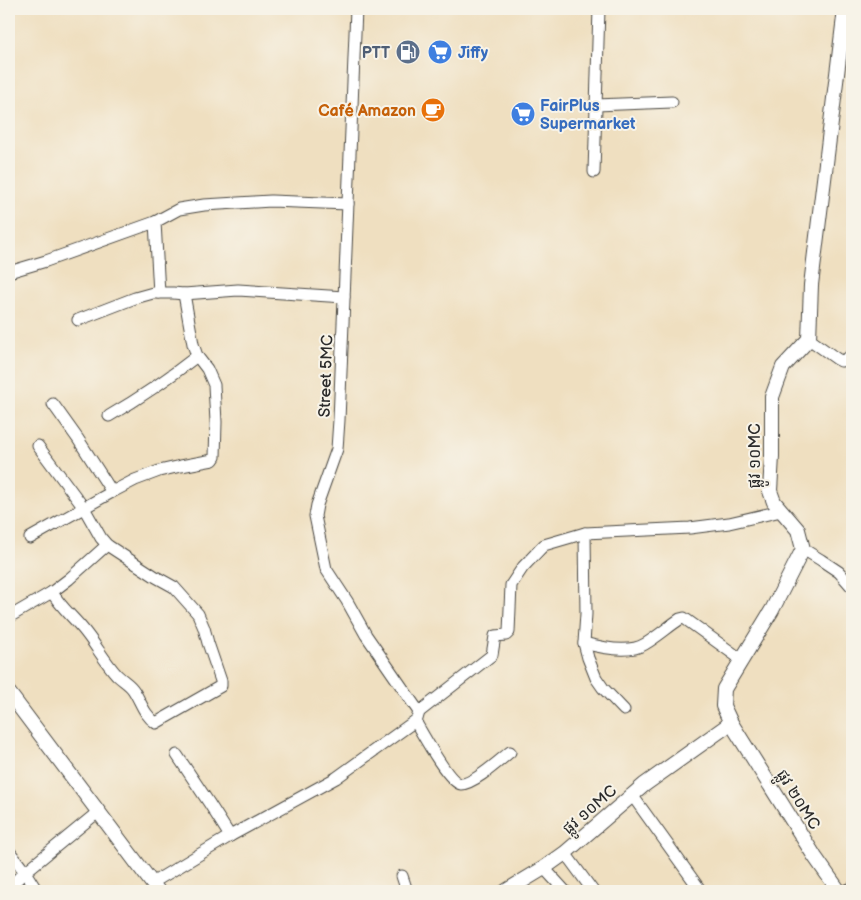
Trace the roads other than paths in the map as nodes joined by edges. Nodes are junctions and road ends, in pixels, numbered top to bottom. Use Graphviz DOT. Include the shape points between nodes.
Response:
graph roads {
  1 [pos="356,9"];
  2 [pos="599,9"];
  3 [pos="845,9"];
  4 [pos="672,102"];
  5 [pos="596,105"];
  6 [pos="594,172"];
  7 [pos="348,204"];
  8 [pos="155,222"];
  9 [pos="9,272"];
  10 [pos="159,293"];
  11 [pos="184,294"];
  12 [pos="344,298"];
  13 [pos="78,320"];
  14 [pos="809,339"];
  15 [pos="852,354"];
  16 [pos="197,356"];
  17 [pos="53,404"];
  18 [pos="109,416"];
  19 [pos="38,446"];
  20 [pos="112,492"];
  21 [pos="84,508"];
  22 [pos="781,511"];
  23 [pos="585,532"];
  24 [pos="30,538"];
  25 [pos="107,545"];
  26 [pos="803,549"];
  27 [pos="852,587"];
  28 [pos="52,592"];
  29 [pos="9,617"];
  30 [pos="584,643"];
  31 [pos="742,660"];
  32 [pos="9,694"];
  33 [pos="624,710"];
  34 [pos="417,717"];
  35 [pos="731,723"];
  36 [pos="510,752"];
  37 [pos="177,755"];
  38 [pos="632,795"];
  39 [pos="98,812"];
  40 [pos="230,836"];
  41 [pos="9,851"];
  42 [pos="564,853"];
  43 [pos="544,868"];
  44 [pos="25,872"];
  45 [pos="402,876"];
  46 [pos="155,887"];
  47 [pos="9,888"];
  48 [pos="852,888"];
  49 [pos="37,891"];
  50 [pos="407,891"];
  51 [pos="506,891"];
  52 [pos="565,891"];
  53 [pos="593,891"];
  54 [pos="701,891"];
  55 [pos="838,891"];
  56 [pos="845,891"];
  1 -- 7 [label="street, Street 5MC"];
  2 -- 5 [label="street"];
  3 -- 14 [label="street" via="811,285"];
  4 -- 5 [label="street"];
  5 -- 6 [label="street"];
  7 -- 8 [label="street" via="271,201 204,205 179,209"];
  7 -- 12 [label="street, Street 5MC"];
  8 -- 9 [label="street"];
  8 -- 10 [label="street"];
  10 -- 11 [label="street"];
  10 -- 13 [label="street" via="135,298"];
  11 -- 12 [label="street" via="238,290"];
  11 -- 16 [label="street"];
  12 -- 34 [label="street, Street 5MC" via="337,449 315,516 326,569"];
  14 -- 15 [label="street" via="841,361"];
  14 -- 22 [label="street, ផ្លូវ ១០MC" via="783,367 772,396 770,491"];
  16 -- 18 [label="street"];
  16 -- 20 [label="street" via="214,385 213,460 159,471"];
  17 -- 20 [label="street"];
  19 -- 21 [label="street"];
  20 -- 21 [label="street"];
  21 -- 24 [label="street"];
  21 -- 25 [label="street"];
  22 -- 23 [label="street" via="690,528"];
  22 -- 26 [label="street, ផ្លូវ ១០MC" via="798,530"];
  23 -- 30 [label="street"];
  23 -- 34 [label="street" via="544,545 523,567 511,585 508,634 496,636 492,655"];
  25 -- 28 [label="street"];
  25 -- 28 [label="street" via="174,587 198,614 221,686 156,723 129,684 108,665"];
  26 -- 27 [label="street" via="839,572"];
  26 -- 31 [label="street"];
  28 -- 29 [label="street"];
  30 -- 31 [label="street" via="632,649 644,645 684,618"];
  30 -- 33 [label="street" via="596,678"];
  31 -- 35 [label="street" via="724,689 723,706"];
  32 -- 39 [label="street"];
  34 -- 36 [label="street, Street 5MC" via="447,772 458,783 474,779"];
  34 -- 40 [label="street" via="336,778"];
  35 -- 38 [label="street, ផ្លូវ ១០MC"];
  35 -- 55 [label="street, ផ្លូវ ២០MC"];
  37 -- 40 [label="street"];
  38 -- 42 [label="street, ផ្លូវ ១០MC"];
  38 -- 54 [label="street"];
  39 -- 44 [label="street"];
  39 -- 46 [label="street"];
  40 -- 46 [label="street"];
  41 -- 44 [label="street"];
  42 -- 43 [label="street, ផ្លូវ ១០MC"];
  42 -- 53 [label="street"];
  43 -- 51 [label="street, ផ្លូវ ១០MC"];
  43 -- 52 [label="street"];
  44 -- 47 [label="street"];
  44 -- 49 [label="street"];
  45 -- 50 [label="street"];
  48 -- 56 [label="street"];
}
